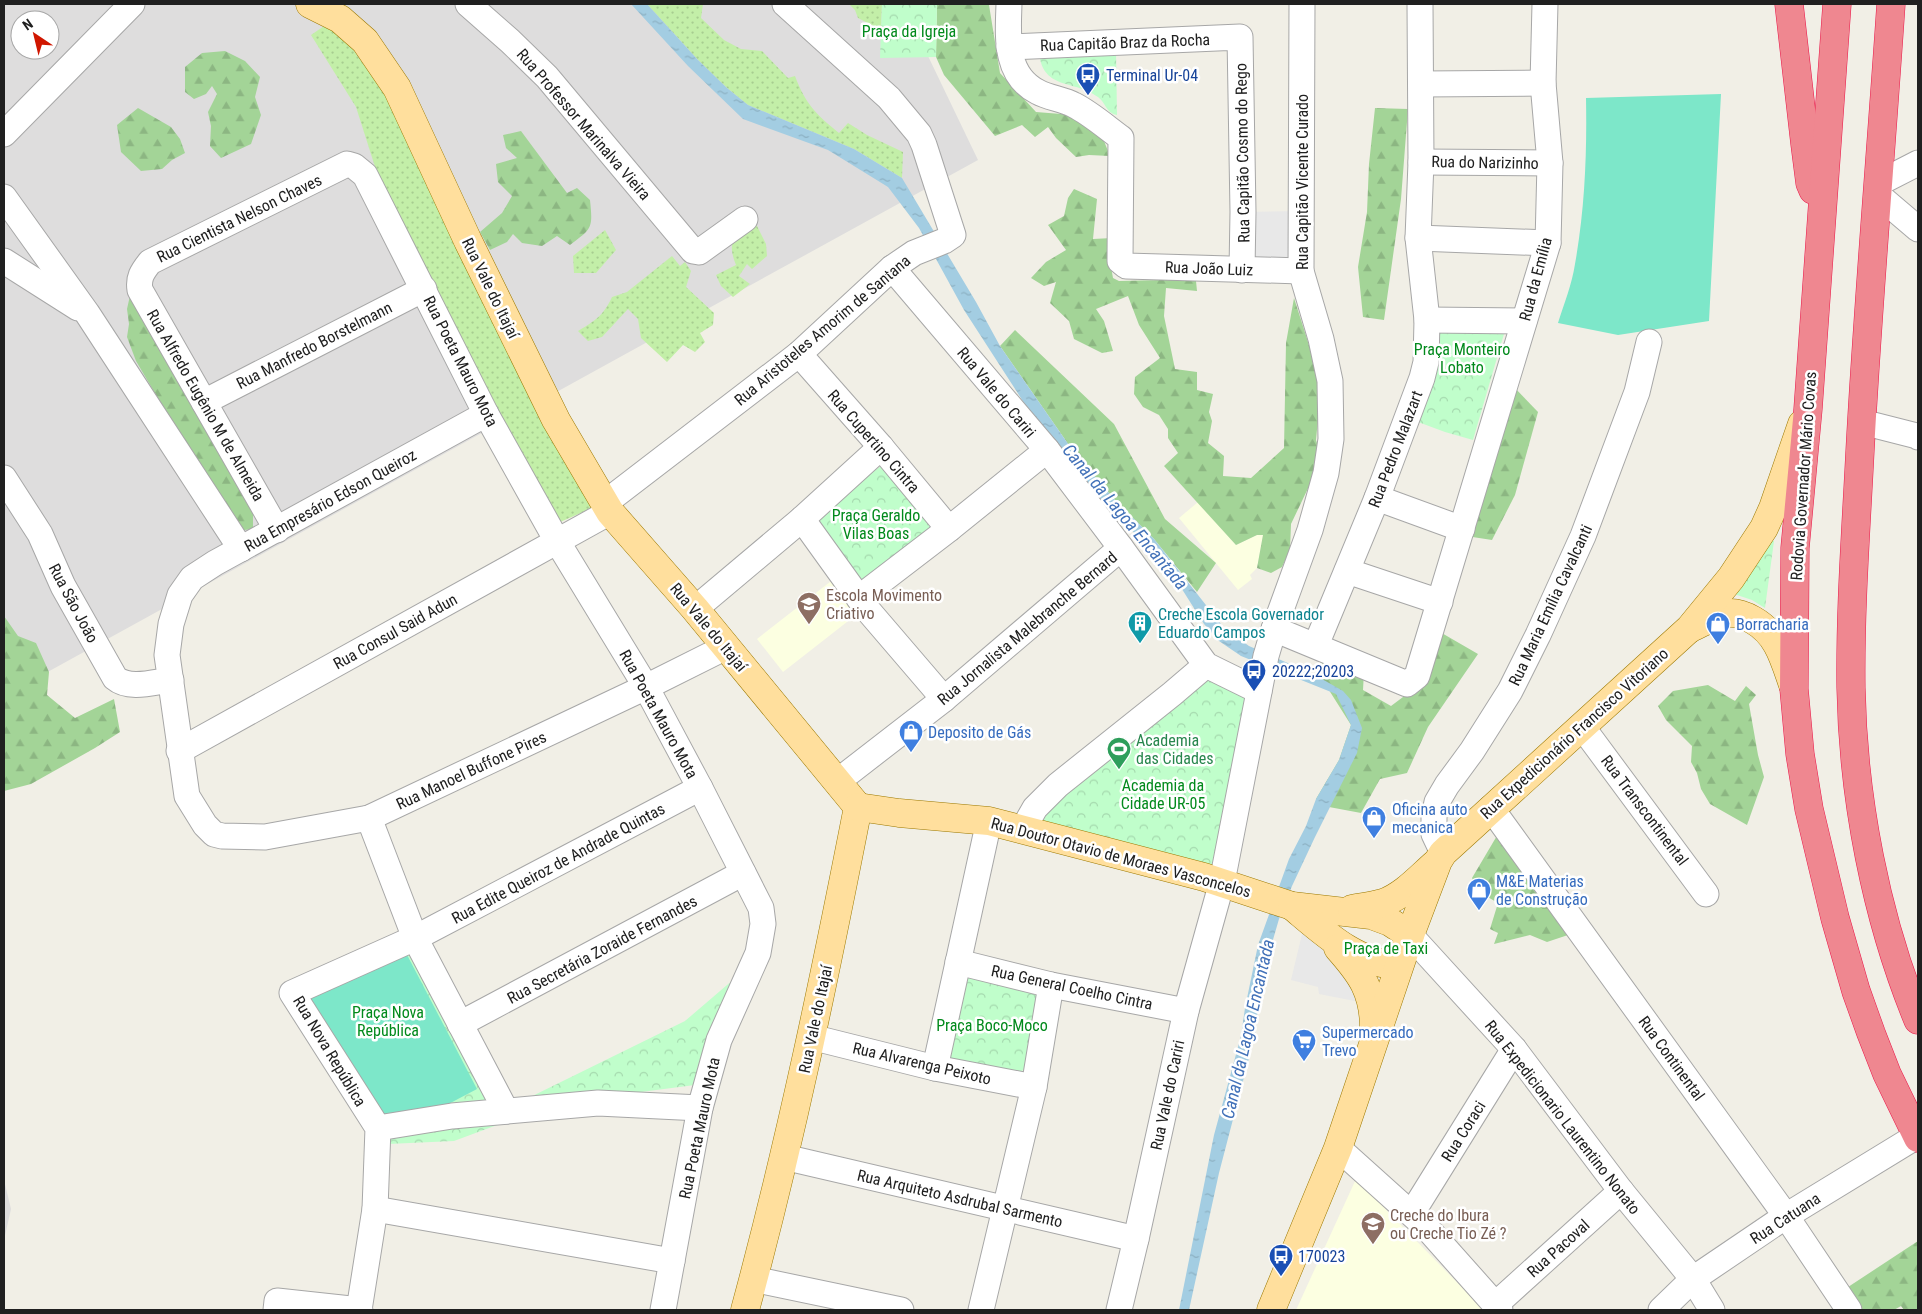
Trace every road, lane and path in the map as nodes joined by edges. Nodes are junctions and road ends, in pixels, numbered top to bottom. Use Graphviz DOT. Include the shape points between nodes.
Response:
graph roads {
  1 [pos="132,4"];
  2 [pos="310,4"];
  3 [pos="468,4"];
  4 [pos="786,4"];
  5 [pos="1008,4"];
  6 [pos="1302,4"];
  7 [pos="1420,4"];
  8 [pos="1545,4"];
  9 [pos="1789,4"];
  10 [pos="1837,4"];
  11 [pos="1891,4"];
  12 [pos="1240,37"];
  13 [pos="1009,47"];
  14 [pos="1543,83"];
  15 [pos="1420,84"];
  16 [pos="4,134"];
  17 [pos="1421,162"];
  18 [pos="1550,163"];
  19 [pos="1918,163"];
  20 [pos="347,164"];
  21 [pos="1879,189"];
  22 [pos="4,197"];
  23 [pos="1821,212"];
  24 [pos="745,219"];
  25 [pos="1918,229"];
  26 [pos="1418,238"];
  27 [pos="1548,243"];
  28 [pos="4,261"];
  29 [pos="892,268"];
  30 [pos="1242,270"];
  31 [pos="1301,271"];
  32 [pos="139,280"];
  33 [pos="424,289"];
  34 [pos="87,313"];
  35 [pos="1427,320"];
  36 [pos="1524,321"];
  37 [pos="1649,342"];
  38 [pos="798,354"];
  39 [pos="204,402"];
  40 [pos="1808,409"];
  41 [pos="486,414"];
  42 [pos="1862,422"];
  43 [pos="1918,436"];
  44 [pos="881,447"];
  45 [pos="1047,450"];
  46 [pos="4,478"];
  47 [pos="1377,498"];
  48 [pos="608,507"];
  49 [pos="802,519"];
  50 [pos="949,529"];
  51 [pos="1462,529"];
  52 [pos="277,530"];
  53 [pos="557,541"];
  54 [pos="1121,548"];
  55 [pos="241,549"];
  56 [pos="1347,571"];
  57 [pos="859,598"];
  58 [pos="1440,602"];
  59 [pos="695,610"];
  60 [pos="1690,628"];
  61 [pos="1272,633"];
  62 [pos="1316,645"];
  63 [pos="726,647"];
  64 [pos="1206,665"];
  65 [pos="171,680"];
  66 [pos="646,687"];
  67 [pos="1794,689"];
  68 [pos="1259,691"];
  69 [pos="944,699"];
  70 [pos="1583,728"];
  71 [pos="179,750"];
  72 [pos="838,781"];
  73 [pos="700,788"];
  74 [pos="858,807"];
  75 [pos="1491,808"];
  76 [pos="370,818"];
  77 [pos="989,821"];
  78 [pos="1022,829"];
  79 [pos="1440,857"];
  80 [pos="743,873"];
  81 [pos="1222,882"];
  82 [pos="1706,894"];
  83 [pos="1284,903"];
  84 [pos="1341,911"];
  85 [pos="1410,936"];
  86 [pos="415,938"];
  87 [pos="1329,938"];
  88 [pos="958,962"];
  89 [pos="1400,965"];
  90 [pos="1051,985"];
  91 [pos="1915,1005"];
  92 [pos="1186,1011"];
  93 [pos="460,1024"];
  94 [pos="811,1037"];
  95 [pos="1374,1043"];
  96 [pos="1514,1049"];
  97 [pos="936,1068"];
  98 [pos="1034,1087"];
  99 [pos="700,1108"];
  100 [pos="506,1111"];
  101 [pos="378,1128"];
  102 [pos="1918,1137"];
  103 [pos="1338,1148"];
  104 [pos="784,1157"];
  105 [pos="1620,1190"];
  106 [pos="1006,1208"];
  107 [pos="376,1209"];
  108 [pos="1412,1213"];
  109 [pos="1786,1216"];
  110 [pos="1136,1239"];
  111 [pos="672,1260"];
  112 [pos="1693,1278"];
  113 [pos="753,1279"];
  114 [pos="276,1306"];
  115 [pos="1498,1308"];
  116 [pos="885,1309"];
  117 [pos="360,1310"];
  118 [pos="664,1310"];
  119 [pos="745,1310"];
  120 [pos="981,1310"];
  121 [pos="1118,1310"];
  122 [pos="1271,1310"];
  123 [pos="1661,1310"];
  124 [pos="1712,1310"];
  125 [pos="1849,1310"];
  1 -- 16 [label="street"];
  2 -- 48 [label="main road, Rua Vale do Itajaí" via="340,20 365,41 397,88 556,420"];
  3 -- 24 [label="street, Rua Professor Marinalva Vieira" via="547,77 693,251 700,252"];
  4 -- 29 [label="street, Rua Aristoteles Amorim de Santana" via="889,98 919,134 924,145 954,234 914,253"];
  5 -- 13 [label="street"];
  6 -- 31 [label="street, Rua Capitão Vicente Curado"];
  7 -- 15 [label="street, Rua Pedro Malazart"];
  8 -- 14 [label="street, Rua da Emília"];
  9 -- 23 [label="highway" via="1810,182"];
  10 -- 23 [label="highway, Rodovia Governador Mário Covas"];
  11 -- 21 [label="highway"];
  12 -- 13 [label="street, Rua Capitão Braz da Rocha"];
  12 -- 30 [label="street, Rua Capitão Cosmo do Rego"];
  13 -- 30 [label="street, Rua João Luiz" via="1015,69 1025,84 1052,99 1073,104 1121,138 1120,261 1126,266"];
  14 -- 15 [label="street"];
  14 -- 18 [label="street, Rua da Emília"];
  15 -- 17 [label="street, Rua Pedro Malazart"];
  17 -- 18 [label="street, Rua do Narizinho"];
  17 -- 26 [label="street, Rua Pedro Malazart"];
  18 -- 27 [label="street, Rua da Emília"];
  19 -- 21 [label="street"];
  20 -- 32 [label="street, Rua Cientista Nelson Chaves" via="150,262"];
  20 -- 33 [label="street, Rua Poeta Mauro Mota" via="364,175"];
  21 -- 25 [label="street"];
  21 -- 42 [label="highway"];
  22 -- 34 [label="street"];
  23 -- 40 [label="highway, Rodovia Governador Mário Covas"];
  26 -- 27 [label="street"];
  26 -- 35 [label="street, Rua Pedro Malazart"];
  27 -- 36 [label="street, Rua da Emília"];
  28 -- 34 [label="street"];
  29 -- 38 [label="street, Rua Aristoteles Amorim de Santana"];
  29 -- 45 [label="street, Rua Vale do Cariri"];
  30 -- 31 [label="street, Rua João Luiz"];
  31 -- 61 [label="street, Rua Capitão Vicente Curado" via="1330,380 1331,440 1326,473 1310,530"];
  32 -- 39 [label="street, Rua Alfredo Eugênio M de Almeida" via="140,290"];
  33 -- 39 [label="street, Rua Manfredo Borstelmann"];
  33 -- 41 [label="street, Rua Poeta Mauro Mota"];
  34 -- 55 [label="street"];
  35 -- 36 [label="street"];
  35 -- 47 [label="street, Rua Pedro Malazart" via="1426,362 1422,378"];
  36 -- 51 [label="street, Rua da Emília"];
  37 -- 79 [label="street, Rua Maria Emília Cavalcanti" via="1637,392 1583,536 1538,635 1510,691 1437,802 1434,834"];
  38 -- 44 [label="street, Rua Cupertino Cintra"];
  38 -- 48 [label="street, Rua Aristoteles Amorim de Santana"];
  39 -- 52 [label="street, Rua Alfredo Eugênio M de Almeida"];
  40 -- 60 [label="main road, Rua Expedicionário Francisco Vitoriano" via="1764,528 1731,578"];
  40 -- 67 [label="highway, Rodovia Governador Mário Covas" via="1795,548"];
  41 -- 52 [label="street, Rua Empresário Edson Queiroz"];
  41 -- 53 [label="street, Rua Poeta Mauro Mota"];
  42 -- 43 [label="street"];
  42 -- 91 [label="highway" via="1851,638 1854,746 1865,833 1881,904"];
  44 -- 49 [label="street"];
  44 -- 50 [label="street, Rua Cupertino Cintra"];
  45 -- 50 [label="street"];
  45 -- 54 [label="street, Rua Vale do Cariri"];
  46 -- 65 [label="street, Rua São João" via="40,534 63,586 115,678 131,685"];
  47 -- 51 [label="street"];
  47 -- 56 [label="street, Rua Pedro Malazart"];
  48 -- 53 [label="street, Rua Consul Said Adun"];
  48 -- 59 [label="main road, Rua Vale do Itajaí"];
  49 -- 57 [label="street"];
  49 -- 59 [label="street"];
  50 -- 57 [label="street"];
  51 -- 58 [label="street, Rua da Emília"];
  52 -- 55 [label="street, Rua Empresário Edson Queiroz"];
  53 -- 66 [label="street, Rua Poeta Mauro Mota"];
  53 -- 71 [label="street, Rua Consul Said Adun"];
  54 -- 64 [label="street, Rua Vale do Cariri"];
  54 -- 69 [label="street, Rua Jornalista Malebranche Bernard"];
  55 -- 65 [label="street, Rua Empresário Edson Queiroz" via="197,574 180,595 168,639"];
  56 -- 58 [label="street"];
  56 -- 62 [label="street, Rua Pedro Malazart"];
  57 -- 69 [label="street"];
  58 -- 62 [label="street, Rua da Emília" via="1417,676 1407,684"];
  59 -- 63 [label="main road, Rua Vale do Itajaí"];
  60 -- 67 [label="main road, Rua Expedicionário Francisco Vitoriano" via="1732,613 1756,622 1778,643"];
  60 -- 70 [label="main road, Rua Expedicionário Francisco Vitoriano"];
  61 -- 62 [label="street, Rua da Emília"];
  61 -- 68 [label="street, Rua Capitão Vicente Curado"];
  63 -- 66 [label="street, Rua Manoel Buffone Pires"];
  63 -- 72 [label="main road, Rua Vale do Itajaí"];
  64 -- 68 [label="street, Rua Vale do Cariri"];
  64 -- 78 [label="street" via="1058,785 1035,808"];
  65 -- 71 [label="street"];
  66 -- 73 [label="street, Rua Poeta Mauro Mota"];
  66 -- 76 [label="street, Rua Manoel Buffone Pires"];
  67 -- 102 [label="highway, Rodovia Governador Mário Covas" via="1809,809 1835,918 1868,1025 1887,1074"];
  68 -- 81 [label="street, Rua Capitão Vicente Curado"];
  69 -- 72 [label="street, Rua Jornalista Malebranche Bernard"];
  70 -- 75 [label="main road, Rua Expedicionário Francisco Vitoriano"];
  70 -- 82 [label="street, Rua Transcontinental"];
  71 -- 76 [label="street, Rua Manoel Buffone Pires" via="187,796 204,825 214,834 238,838 264,837"];
  72 -- 74 [label="main road, Rua Vale do Itajaí"];
  73 -- 80 [label="street, Rua Poeta Mauro Mota"];
  73 -- 86 [label="street, Rua Edite Queiroz de Andrade Quintas"];
  74 -- 77 [label="main road, Rua Doutor Otavio de Moraes Vasconcelos"];
  74 -- 94 [label="main road, Rua Vale do Itajaí"];
  75 -- 79 [label="main road, Rua Expedicionário Francisco Vitoriano"];
  75 -- 109 [label="street, Rua Continental"];
  76 -- 86 [label="street"];
  77 -- 78 [label="main road, Rua Doutor Otavio de Moraes Vasconcelos"];
  77 -- 88 [label="street"];
  78 -- 81 [label="main road, Rua Doutor Otavio de Moraes Vasconcelos"];
  79 -- 84 [label="main road" via="1393,898 1374,906"];
  79 -- 85 [label="main road, Rua Expedicionário Francisco Vitoriano"];
  80 -- 93 [label="street, Rua Secretária Zoraide Fernandes"];
  80 -- 99 [label="street, Rua Poeta Mauro Mota" via="761,908 763,924 758,953 719,1040"];
  81 -- 83 [label="main road, Rua Doutor Otavio de Moraes Vasconcelos"];
  81 -- 92 [label="street, Rua Vale do Cariri"];
  83 -- 84 [label="main road, Rua Doutor Otavio de Moraes Vasconcelos"];
  83 -- 87 [label="main road, Rua Doutor Otavio de Moraes Vasconcelos"];
  84 -- 85 [label="main road, Rua Doutor Otavio de Moraes Vasconcelos" via="1381,918"];
  85 -- 89 [label="main road, Rua Expedicionário Francisco Vitoriano"];
  85 -- 96 [label="street, Rua Expedicionario Laurentino Nonato"];
  86 -- 93 [label="street"];
  86 -- 101 [label="street, Rua Nova República" via="292,993"];
  87 -- 89 [label="main road, Rua Doutor Otavio de Moraes Vasconcelos" via="1371,959"];
  87 -- 95 [label="main road" via="1361,975 1371,996"];
  88 -- 90 [label="street, Rua General Coelho Cintra"];
  88 -- 97 [label="street"];
  89 -- 95 [label="main road, Rua Expedicionário Francisco Vitoriano"];
  90 -- 92 [label="street, Rua General Coelho Cintra"];
  90 -- 98 [label="street"];
  92 -- 110 [label="street, Rua Vale do Cariri"];
  93 -- 100 [label="street"];
  94 -- 97 [label="street, Rua Alvarenga Peixoto"];
  94 -- 104 [label="main road, Rua Vale do Itajaí"];
  95 -- 103 [label="main road, Rua Expedicionário Francisco Vitoriano"];
  96 -- 105 [label="street, Rua Expedicionario Laurentino Nonato"];
  96 -- 108 [label="street, Rua Coraci"];
  97 -- 98 [label="street, Rua Alvarenga Peixoto"];
  98 -- 106 [label="street"];
  99 -- 100 [label="street" via="598,1104"];
  99 -- 111 [label="street, Rua Poeta Mauro Mota"];
  100 -- 101 [label="street"];
  101 -- 107 [label="street"];
  102 -- 109 [label="street, Rua Catuana"];
  103 -- 108 [label="street"];
  103 -- 122 [label="main road, Rua Expedicionário Francisco Vitoriano"];
  104 -- 106 [label="street, Rua Arquiteto Asdrubal Sarmento"];
  104 -- 113 [label="main road, Rua Vale do Itajaí"];
  105 -- 112 [label="street, Rua Expedicionario Laurentino Nonato"];
  105 -- 115 [label="street, Rua Pacoval"];
  106 -- 110 [label="street, Rua Arquiteto Asdrubal Sarmento"];
  106 -- 120 [label="street"];
  107 -- 111 [label="street"];
  107 -- 117 [label="street"];
  108 -- 115 [label="street"];
  109 -- 112 [label="street, Rua Catuana"];
  109 -- 125 [label="street, Rua Continental"];
  110 -- 121 [label="street, Rua Vale do Cariri"];
  111 -- 118 [label="street, Rua Poeta Mauro Mota"];
  112 -- 123 [label="street, Rua Catuana"];
  112 -- 124 [label="street, Rua Expedicionario Laurentino Nonato"];
  113 -- 116 [label="street"];
  113 -- 119 [label="main road, Rua Vale do Itajaí"];
  114 -- 117 [label="street"];
}
